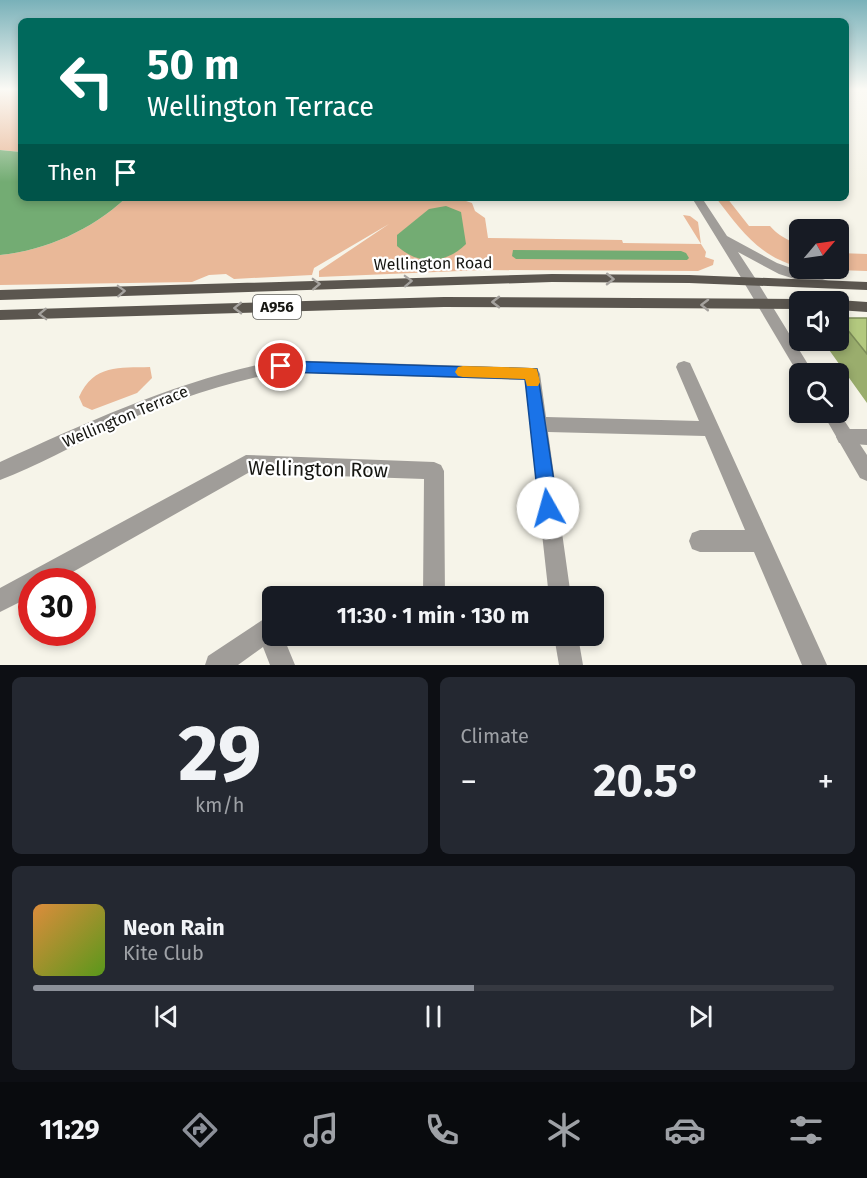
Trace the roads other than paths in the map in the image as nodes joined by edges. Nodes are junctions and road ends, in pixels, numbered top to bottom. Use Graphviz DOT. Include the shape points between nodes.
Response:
graph roads {
  1 [pos="699,201"];
  2 [pos="725,239"];
  3 [pos="750,281"];
  4 [pos="823,284"];
  5 [pos="867,286"];
  6 [pos="0,295"];
  7 [pos="764,304"];
  8 [pos="789,304"];
  9 [pos="849,306"];
  10 [pos="867,307"];
  11 [pos="0,315"];
  12 [pos="799,363"];
  13 [pos="684,367"];
  14 [pos="837,423"];
  15 [pos="537,424"];
  16 [pos="712,429"];
  17 [pos="845,437"];
  18 [pos="867,437"];
  19 [pos="0,471"];
  20 [pos="867,472"];
  21 [pos="700,541"];
  22 [pos="761,541"];
  23 [pos="57,568"];
  24 [pos="434,586"];
  25 [pos="559,586"];
  26 [pos="18,590"];
  27 [pos="0,600"];
  28 [pos="262,633"];
  29 [pos="276,646"];
  30 [pos="568,646"];
  31 [pos="217,665"];
  32 [pos="283,665"];
  33 [pos="571,665"];
  34 [pos="815,665"];
  1 -- 2 [label="street"];
  2 -- 3 [label="street"];
  2 -- 4 [label="street" via="776,270"];
  3 -- 4 [label="main road, Wellington Road / A956"];
  6 -- 3 [label="main road, Wellington Road / A956, one-way" via="507,279"];
  3 -- 7 [label="street"];
  4 -- 5 [label="main road, Wellington Road / A956"];
  7 -- 8 [label="main road, A956"];
  7 -- 11 [label="main road, A956, one-way" via="444,302"];
  7 -- 12 [label="street"];
  9 -- 10 [label="main road"];
  13 -- 16 [label="street"];
  14 -- 17 [label="street"];
  15 -- 16 [label="street"];
  15 -- 19 [label="street, Wellington Terrace" via="532,374 281,366 243,372 165,396"];
  15 -- 25 [label="street, Wellington Terrace"];
  16 -- 22 [label="street"];
  17 -- 18 [label="street"];
  17 -- 20 [label="street"];
  21 -- 22 [label="street"];
  22 -- 34 [label="street"];
  23 -- 24 [label="street, Wellington Row" via="246,464 434,471"];
  26 -- 27 [label="street, Wellington Row"];
  28 -- 31 [label="street"];
  29 -- 32 [label="street"];
  30 -- 33 [label="street"];
}
